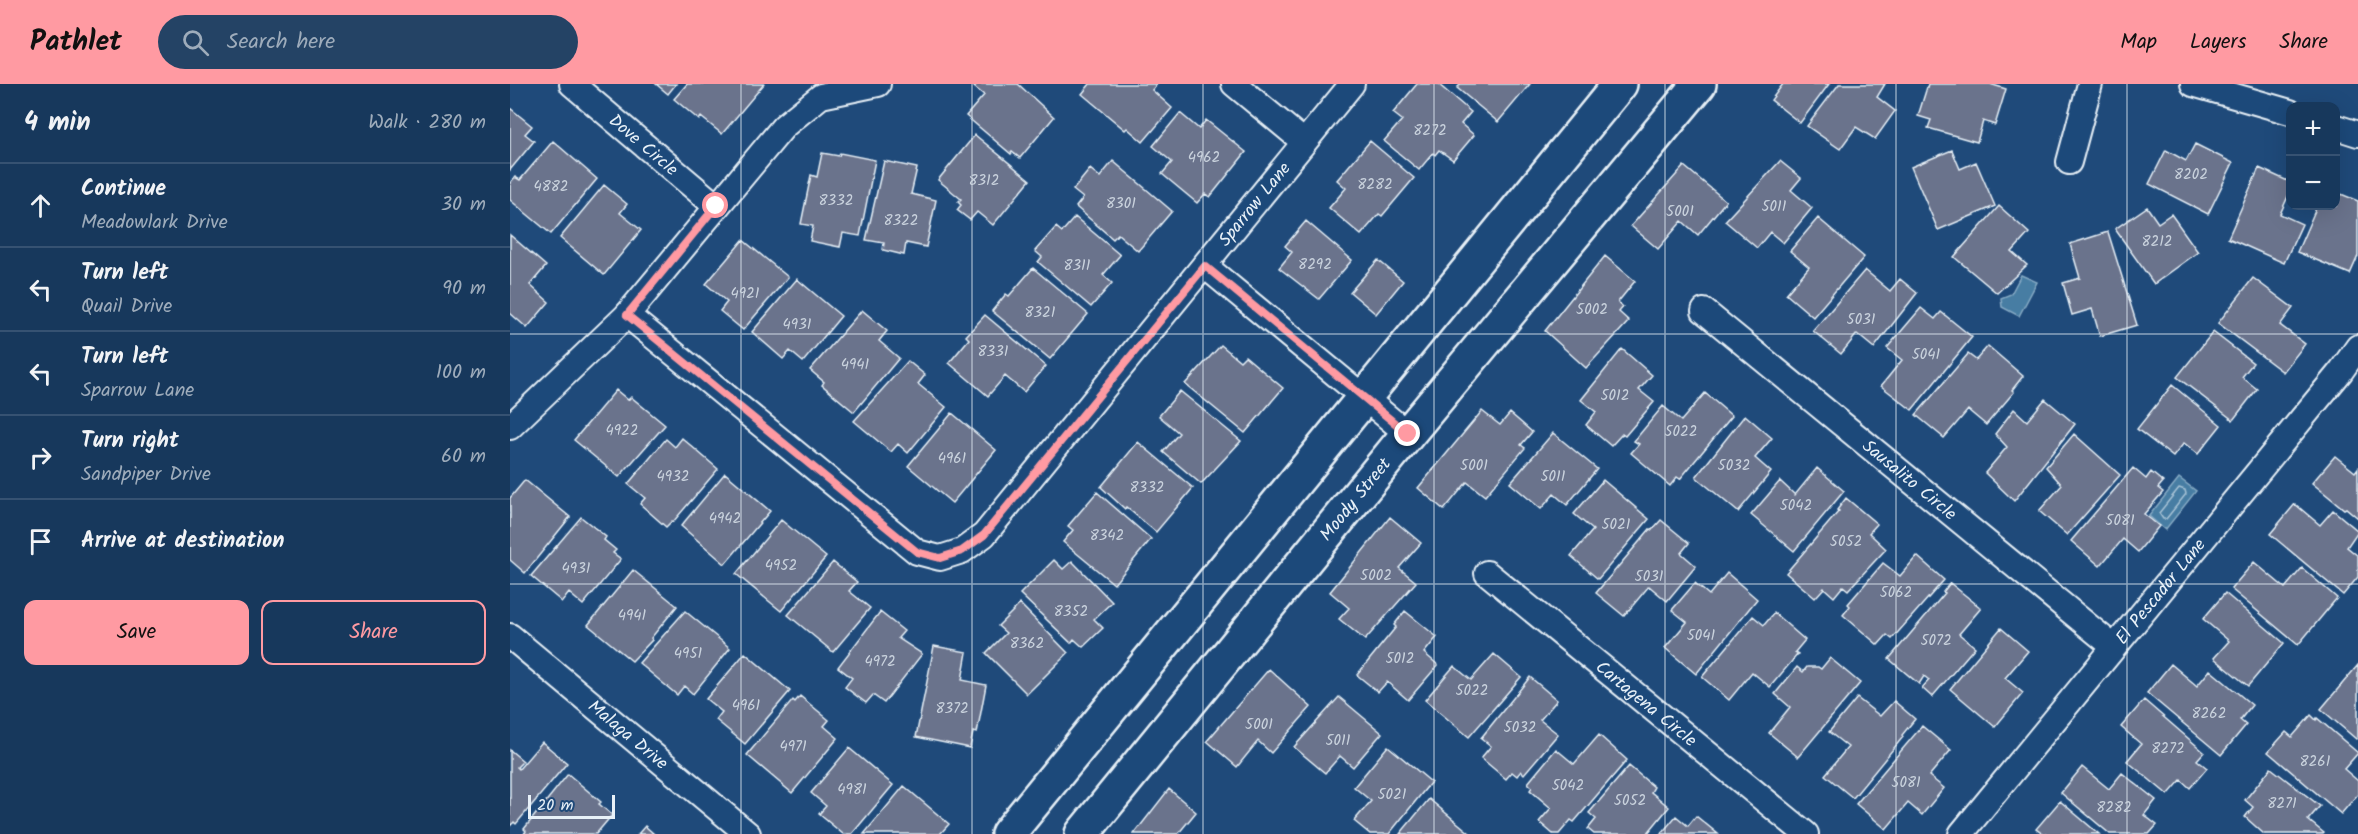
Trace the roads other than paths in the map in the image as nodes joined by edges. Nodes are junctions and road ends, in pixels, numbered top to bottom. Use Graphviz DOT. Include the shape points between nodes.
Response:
graph roads {
  1 [pos="572,84"];
  2 [pos="878,84"];
  3 [pos="1234,84"];
  4 [pos="1352,84"];
  5 [pos="1620,84"];
  6 [pos="1699,84"];
  7 [pos="2090,84"];
  8 [pos="2193,84"];
  9 [pos="2286,111"];
  10 [pos="2340,128"];
  11 [pos="2358,134"];
  12 [pos="1304,142"];
  13 [pos="2069,162"];
  14 [pos="716,206"];
  15 [pos="1205,266"];
  16 [pos="1704,311"];
  17 [pos="627,315"];
  18 [pos="2358,347"];
  19 [pos="1363,397"];
  20 [pos="510,427"];
  21 [pos="1408,434"];
  22 [pos="1487,573"];
  23 [pos="510,636"];
  24 [pos="2114,647"];
  25 [pos="748,834"];
  26 [pos="1008,834"];
  27 [pos="1082,834"];
  28 [pos="1806,834"];
  29 [pos="1961,834"];
  1 -- 14 [label="street, Dove Circle"];
  2 -- 14 [label="street" via="821,96 784,126"];
  3 -- 12 [label="street"];
  4 -- 12 [label="street, Sparrow Lane"];
  5 -- 19 [label="main road"];
  6 -- 21 [label="main road, Moody Street"];
  7 -- 13 [label="street"];
  8 -- 9 [label="street"];
  10 -- 11 [label="street"];
  12 -- 15 [label="street, Sparrow Lane"];
  14 -- 17 [label="street"];
  15 -- 17 [label="street, Sparrow Lane" via="984,535 962,551 940,558 917,552"];
  15 -- 19 [label="street"];
  16 -- 24 [label="street, Sausalito Circle"];
  17 -- 20 [label="street"];
  18 -- 24 [label="street, El Pescador Lane"];
  19 -- 21 [label="street"];
  19 -- 26 [label="main road"];
  21 -- 27 [label="main road, Moody Street"];
  22 -- 28 [label="street, Cartagena Circle"];
  23 -- 25 [label="street, Malaga Drive"];
  24 -- 29 [label="street, El Pescador Lane"];
}
